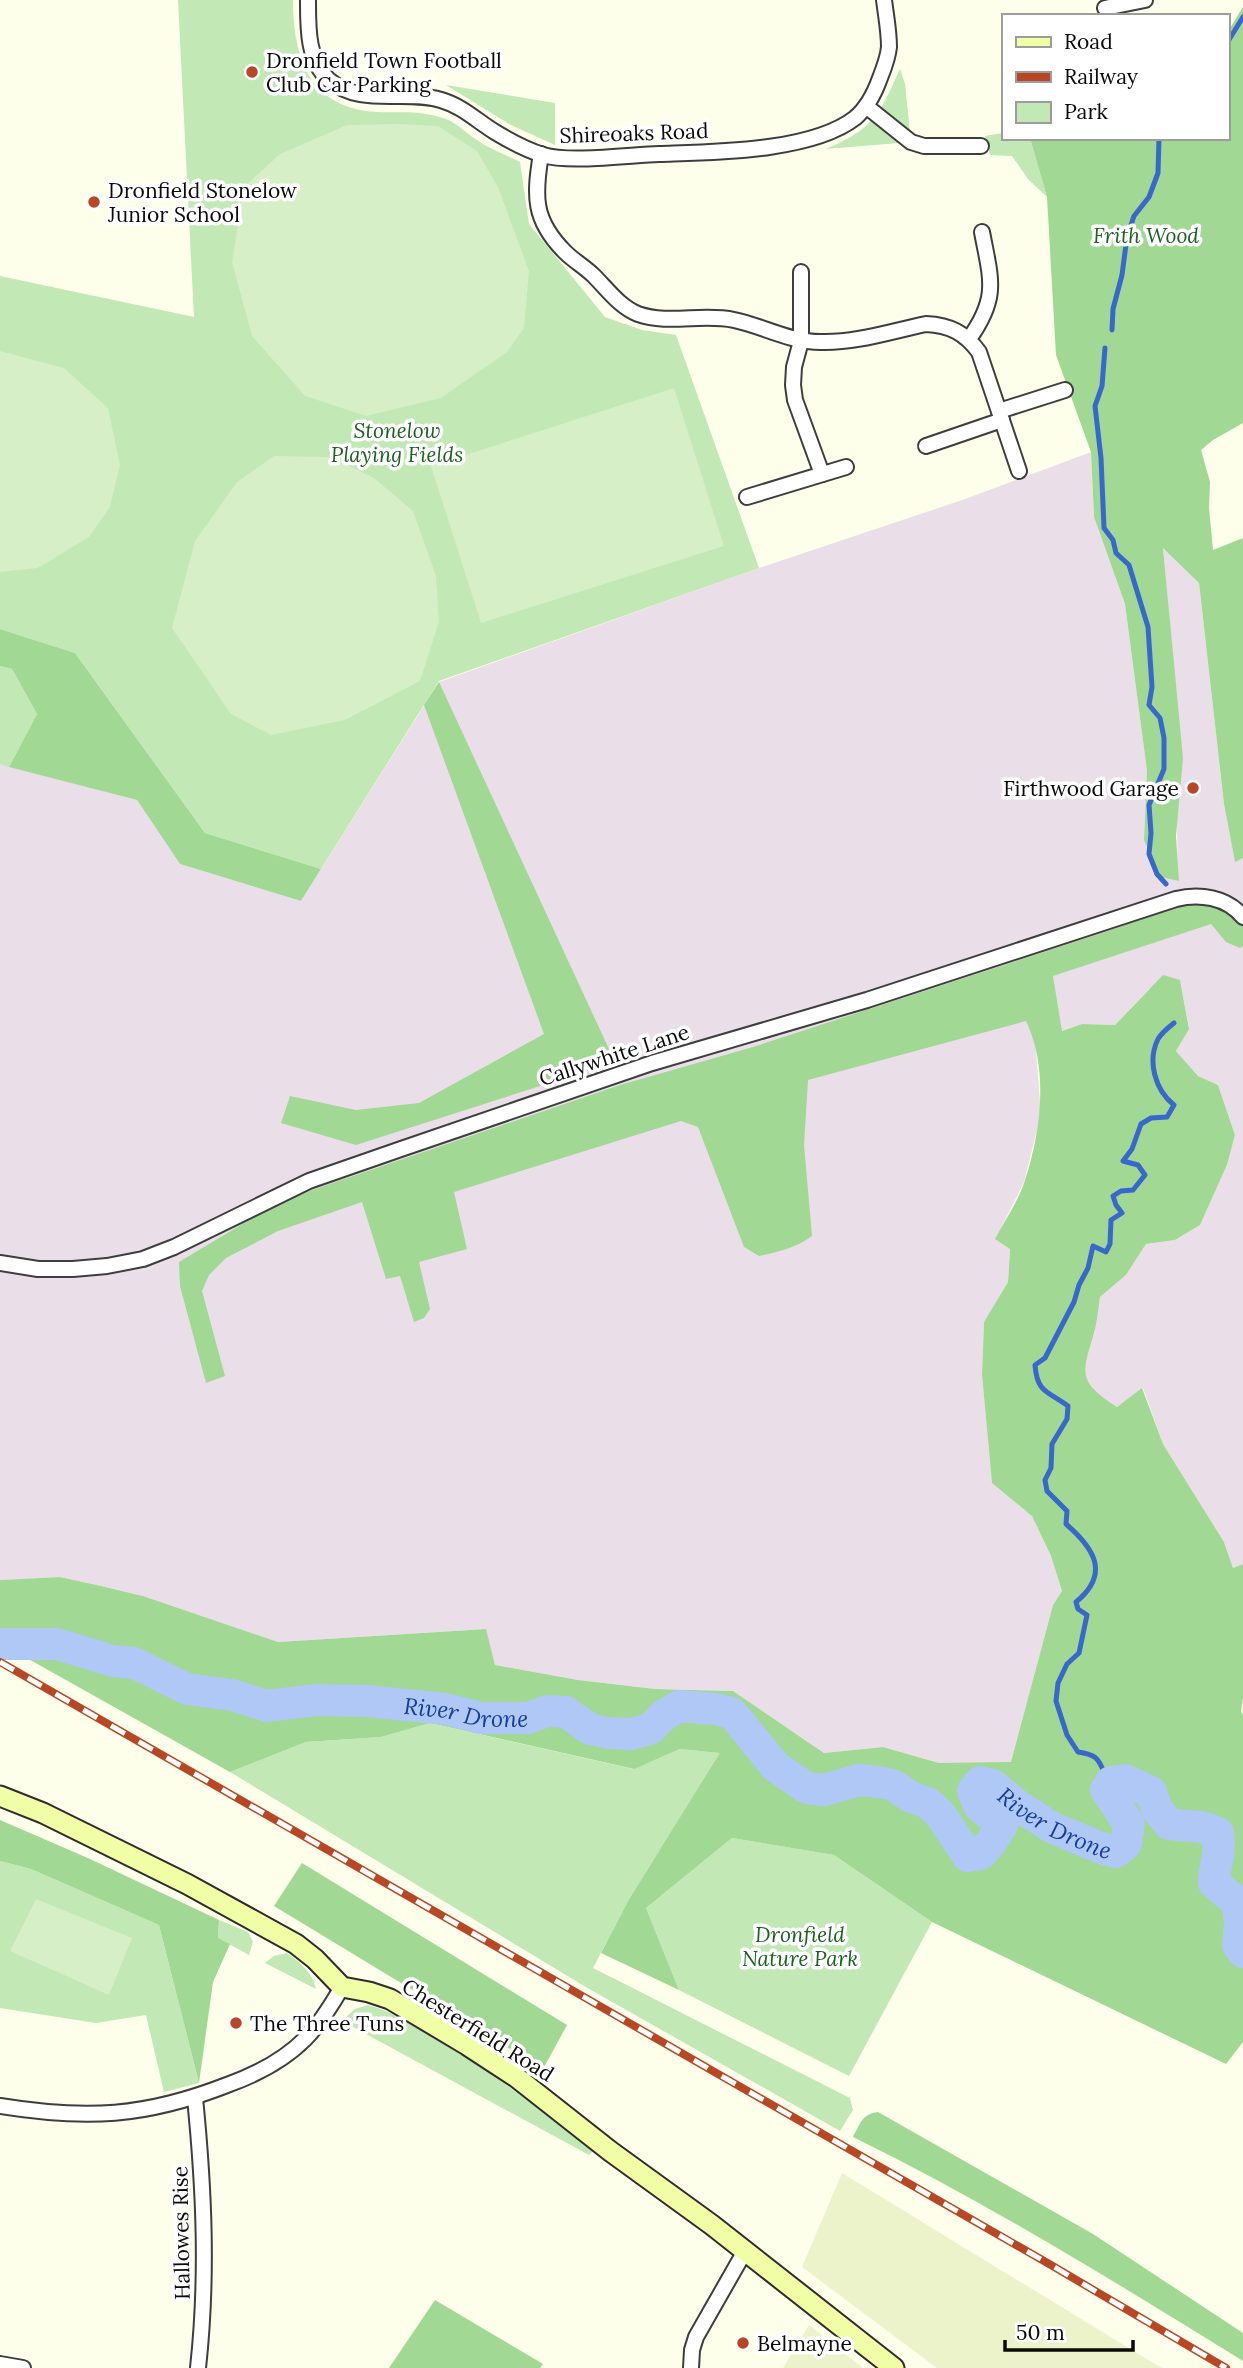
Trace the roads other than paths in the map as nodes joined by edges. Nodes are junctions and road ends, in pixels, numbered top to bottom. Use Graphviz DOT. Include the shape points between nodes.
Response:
graph roads {
  1 [pos="308,0"];
  2 [pos="884,0"];
  3 [pos="1145,0"];
  4 [pos="1105,8"];
  5 [pos="866,106"];
  6 [pos="981,146"];
  7 [pos="541,154"];
  8 [pos="982,232"];
  9 [pos="801,272"];
  10 [pos="970,339"];
  11 [pos="801,341"];
  12 [pos="1065,390"];
  13 [pos="1001,415"];
  14 [pos="926,446"];
  15 [pos="846,467"];
  16 [pos="1018,471"];
  17 [pos="822,474"];
  18 [pos="747,497"];
  19 [pos="1243,917"];
  20 [pos="0,1263"];
  21 [pos="0,1796"];
  22 [pos="342,1987"];
  23 [pos="195,2098"];
  24 [pos="0,2106"];
  25 [pos="745,2251"];
  26 [pos="0,2364"];
  27 [pos="23,2368"];
  28 [pos="198,2368"];
  29 [pos="691,2368"];
  30 [pos="894,2368"];
  1 -- 7 [label="street, Shireoaks Road" via="312,50 326,78 339,87 372,97 430,97 447,102"];
  2 -- 5 [label="street, Shireoaks Road" via="889,50"];
  3 -- 4 [label="street"];
  5 -- 6 [label="street" via="911,142"];
  5 -- 7 [label="street, Shireoaks Road" via="836,129 805,141 699,153 555,158"];
  7 -- 11 [label="street" via="535,188 546,229 615,299 636,313 663,319 732,320"];
  8 -- 10 [label="street" via="990,296"];
  9 -- 11 [label="street"];
  10 -- 11 [label="street" via="955,329 926,324 837,342"];
  10 -- 13 [label="street"];
  11 -- 17 [label="street" via="794,368 795,400"];
  12 -- 13 [label="street"];
  13 -- 14 [label="street"];
  13 -- 16 [label="street"];
  15 -- 17 [label="street"];
  17 -- 18 [label="street"];
  19 -- 20 [label="street, Callywhite Lane" via="1213,898 1192,895 1176,899 867,1000 652,1063 387,1153 299,1185 143,1259 73,1269"];
  21 -- 22 [label="main road" via="187,1884 296,1944"];
  22 -- 23 [label="street" via="317,2026 290,2053 252,2076"];
  22 -- 25 [label="main road, Chesterfield Road" via="390,1999 507,2071"];
  23 -- 24 [label="street" via="96,2115"];
  23 -- 28 [label="street, Hallowes Rise" via="205,2241"];
  25 -- 29 [label="street" via="696,2337"];
  25 -- 30 [label="main road, Chesterfield Road"];
  26 -- 27 [label="street"];
}
